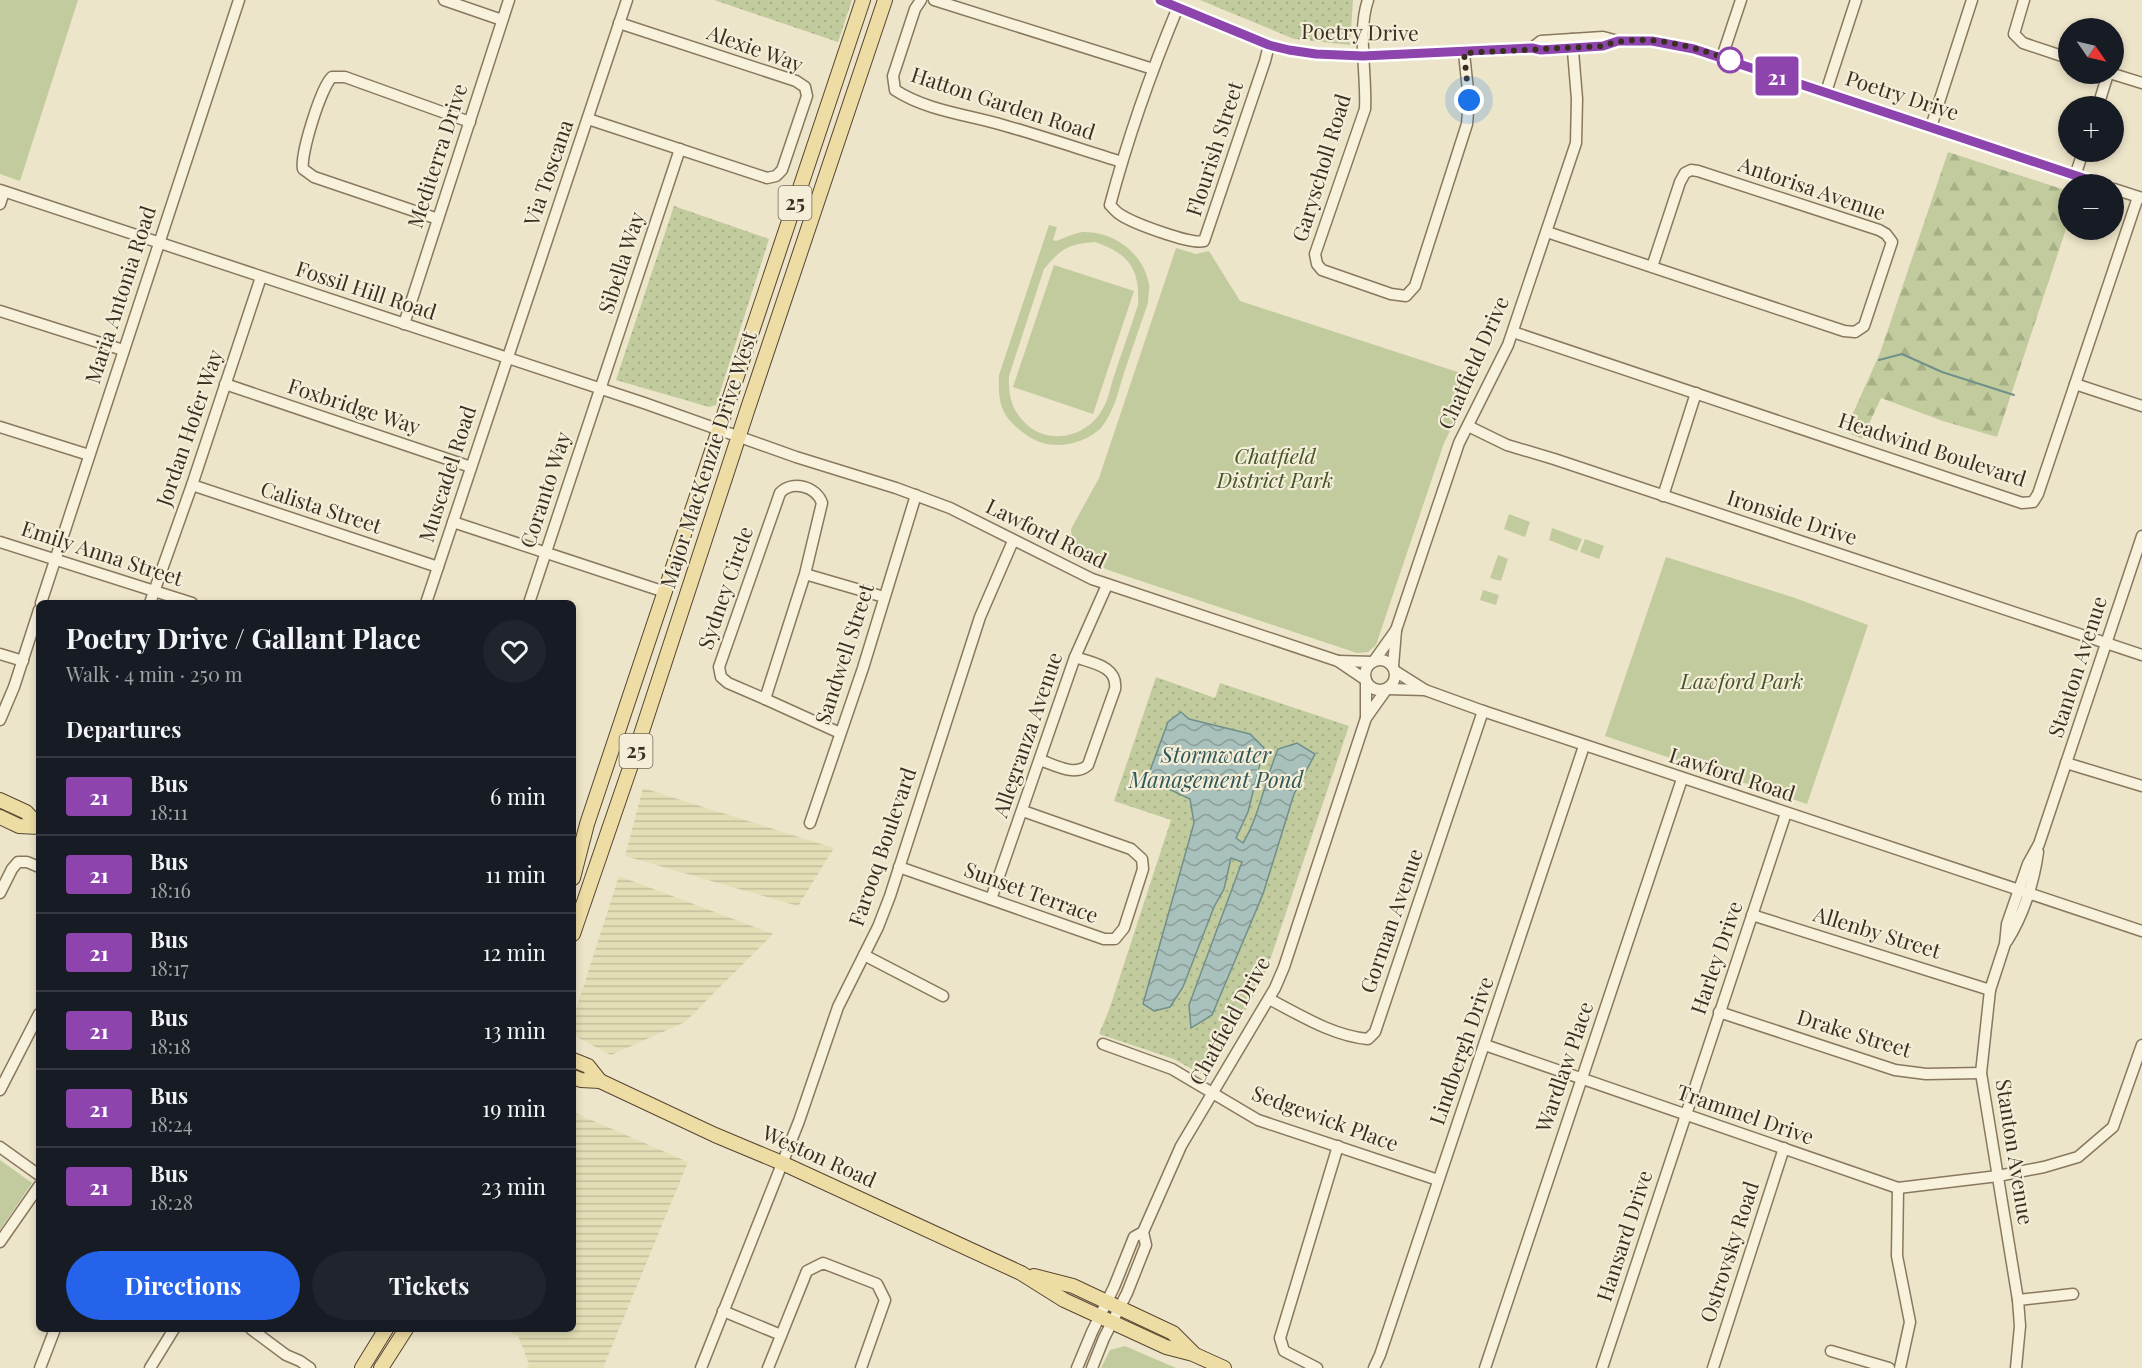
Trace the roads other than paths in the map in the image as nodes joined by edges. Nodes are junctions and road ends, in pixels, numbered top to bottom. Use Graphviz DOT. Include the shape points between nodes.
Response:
graph roads {
  1 [pos="239,0"];
  2 [pos="444,0"];
  3 [pos="509,0"];
  4 [pos="627,0"];
  5 [pos="863,0"];
  6 [pos="885,0"];
  7 [pos="921,0"];
  8 [pos="934,0"];
  9 [pos="1160,0"];
  10 [pos="1368,0"];
  11 [pos="1741,0"];
  12 [pos="1856,0"];
  13 [pos="1972,0"];
  14 [pos="2024,0"];
  15 [pos="1178,7"];
  16 [pos="502,20"];
  17 [pos="619,23"];
  18 [pos="1572,44"];
  19 [pos="1269,45"];
  20 [pos="1464,53"];
  21 [pos="2058,55"];
  22 [pos="1363,56"];
  23 [pos="1722,57"];
  24 [pos="1153,69"];
  25 [pos="2124,77"];
  26 [pos="2142,83"];
  27 [pos="1826,92"];
  28 [pos="588,119"];
  29 [pos="470,122"];
  30 [pos="1931,127"];
  31 [pos="680,149"];
  32 [pos="1122,162"];
  33 [pos="2069,174"];
  34 [pos="2,191"];
  35 [pos="2124,192"];
  36 [pos="2140,198"];
  37 [pos="0,204"];
  38 [pos="438,219"];
  39 [pos="1547,232"];
  40 [pos="159,243"];
  41 [pos="1652,267"];
  42 [pos="261,277"];
  43 [pos="0,311"];
  44 [pos="404,324"];
  45 [pos="1513,332"];
  46 [pos="123,350"];
  47 [pos="507,358"];
  48 [pos="225,384"];
  49 [pos="2075,384"];
  50 [pos="600,389"];
  51 [pos="1696,393"];
  52 [pos="2142,406"];
  53 [pos="1468,426"];
  54 [pos="0,427"];
  55 [pos="719,429"];
  56 [pos="739,436"];
  57 [pos="89,455"];
  58 [pos="471,467"];
  59 [pos="192,485"];
  60 [pos="915,495"];
  61 [pos="1663,496"];
  62 [pos="453,522"];
  63 [pos="2142,537"];
  64 [pos="1013,541"];
  65 [pos="0,542"];
  66 [pos="546,552"];
  67 [pos="55,559"];
  68 [pos="438,567"];
  69 [pos="805,574"];
  70 [pos="1107,585"];
  71 [pos="153,591"];
  72 [pos="665,592"];
  73 [pos="884,597"];
  74 [pos="42,600"];
  75 [pos="151,600"];
  76 [pos="182,600"];
  77 [pos="427,600"];
  78 [pos="530,600"];
  79 [pos="36,619"];
  80 [pos="1396,630"];
  81 [pos="2106,644"];
  82 [pos="0,654"];
  83 [pos="2142,655"];
  84 [pos="1075,657"];
  85 [pos="22,661"];
  86 [pos="1338,661"];
  87 [pos="1373,661"];
  88 [pos="1394,669"];
  89 [pos="1366,681"];
  90 [pos="1387,689"];
  91 [pos="1425,690"];
  92 [pos="765,699"];
  93 [pos="1483,711"];
  94 [pos="1366,718"];
  95 [pos="0,720"];
  96 [pos="840,733"];
  97 [pos="1584,746"];
  98 [pos="1040,760"];
  99 [pos="2066,763"];
  100 [pos="1682,779"];
  101 [pos="2142,786"];
  102 [pos="0,800"];
  103 [pos="1023,812"];
  104 [pos="1786,813"];
  105 [pos="0,817"];
  106 [pos="36,823"];
  107 [pos="810,823"];
  108 [pos="36,826"];
  109 [pos="36,866"];
  110 [pos="576,866"];
  111 [pos="899,867"];
  112 [pos="2023,891"];
  113 [pos="0,893"];
  114 [pos="991,899"];
  115 [pos="1752,915"];
  116 [pos="576,925"];
  117 [pos="2142,932"];
  118 [pos="864,955"];
  119 [pos="1990,990"];
  120 [pos="943,996"];
  121 [pos="1269,999"];
  122 [pos="1719,1012"];
  123 [pos="36,1020"];
  124 [pos="1103,1044"];
  125 [pos="1485,1045"];
  126 [pos="2142,1045"];
  127 [pos="576,1061"];
  128 [pos="1981,1073"];
  129 [pos="576,1078"];
  130 [pos="1582,1078"];
  131 [pos="600,1081"];
  132 [pos="0,1090"];
  133 [pos="1212,1094"];
  134 [pos="1686,1115"];
  135 [pos="1338,1146"];
  136 [pos="0,1147"];
  137 [pos="1784,1148"];
  138 [pos="782,1163"];
  139 [pos="36,1173"];
  140 [pos="1998,1176"];
  141 [pos="1438,1180"];
  142 [pos="1898,1188"];
  143 [pos="36,1190"];
  144 [pos="0,1242"];
  145 [pos="1021,1273"];
  146 [pos="2073,1294"];
  147 [pos="2018,1300"];
  148 [pos="1113,1305"];
  149 [pos="723,1311"];
  150 [pos="1106,1319"];
  151 [pos="54,1332"];
  152 [pos="172,1332"];
  153 [pos="254,1332"];
  154 [pos="384,1332"];
  155 [pos="404,1332"];
  156 [pos="781,1335"];
  157 [pos="1831,1351"];
  158 [pos="1193,1354"];
  159 [pos="286,1355"];
  160 [pos="40,1368"];
  161 [pos="150,1368"];
  162 [pos="295,1368"];
  163 [pos="310,1368"];
  164 [pos="362,1368"];
  165 [pos="381,1368"];
  166 [pos="700,1368"];
  167 [pos="768,1368"];
  168 [pos="861,1368"];
  169 [pos="1077,1368"];
  170 [pos="1092,1368"];
  171 [pos="1224,1368"];
  172 [pos="1317,1368"];
  173 [pos="1374,1368"];
  174 [pos="1485,1368"];
  175 [pos="1602,1368"];
  176 [pos="1713,1368"];
  177 [pos="1889,1368"];
  178 [pos="1900,1368"];
  179 [pos="2016,1368"];
  1 -- 40 [label="street, Maria Antonia Road"];
  2 -- 16 [label="street"];
  3 -- 16 [label="street, Mediterra Drive"];
  4 -- 17 [label="street, Via Toscana"];
  5 -- 55 [label="main road, Major MacKenzie Drive West / 25"];
  6 -- 56 [label="main road, Major MacKenzie Drive West / 25"];
  7 -- 32 [label="street, Hatton Garden Road" via="893,76 895,90 945,110"];
  8 -- 24 [label="street"];
  9 -- 15 [label="street, Poetry Drive"];
  10 -- 22 [label="street"];
  11 -- 23 [label="street"];
  12 -- 27 [label="street"];
  13 -- 30 [label="street"];
  14 -- 21 [label="street" via="2014,34 2023,43"];
  15 -- 19 [label="street, Poetry Drive"];
  15 -- 24 [label="street, Flourish Street"];
  16 -- 29 [label="street, Mediterra Drive"];
  17 -- 28 [label="street, Via Toscana"];
  17 -- 31 [label="street, Alexie Way" via="805,87 807,96 782,170 776,176 767,178"];
  18 -- 20 [label="street, Poetry Drive" via="1541,41 1532,48"];
  18 -- 23 [label="street, Poetry Drive" via="1604,37 1662,43"];
  18 -- 39 [label="street, Chatfield Drive" via="1576,143"];
  19 -- 22 [label="street, Poetry Drive" via="1316,54"];
  19 -- 32 [label="street, Flourish Street" via="1204,241 1190,241 1118,214 1110,205"];
  20 -- 22 [label="street, Poetry Drive"];
  20 -- 22 [label="street, Garyscholl Road" via="1469,100 1465,131 1415,286 1406,296 1322,270 1315,254 1365,109"];
  23 -- 27 [label="street, Poetry Drive"];
  24 -- 32 [label="street, Flourish Street"];
  25 -- 26 [label="street"];
  27 -- 30 [label="street, Poetry Drive"];
  28 -- 31 [label="street, Alexie Way"];
  28 -- 47 [label="street, Via Toscana"];
  29 -- 38 [label="street, Mediterra Drive"];
  29 -- 38 [label="street" via="345,77 332,77 324,88 303,156 303,169 314,177"];
  30 -- 33 [label="street, Poetry Drive"];
  31 -- 50 [label="street, Sibella Way"];
  34 -- 37 [label="street"];
  34 -- 40 [label="street, Fossil Hill Road"];
  35 -- 36 [label="street"];
  36 -- 49 [label="street, Headwind Boulevard"];
  38 -- 44 [label="street, Mediterra Drive"];
  39 -- 41 [label="street, Antorisa Avenue"];
  39 -- 45 [label="street, Chatfield Drive"];
  40 -- 42 [label="street, Fossil Hill Road"];
  40 -- 46 [label="street, Maria Antonia Road"];
  41 -- 41 [label="street, Antorisa Avenue" via="1855,332 1864,326 1892,242 1879,230 1691,170 1680,182"];
  42 -- 44 [label="street, Fossil Hill Road"];
  42 -- 48 [label="street, Jordan Hofer Way"];
  43 -- 46 [label="street"];
  44 -- 47 [label="street, Fossil Hill Road"];
  45 -- 51 [label="street, Headwind Boulevard"];
  45 -- 53 [label="street, Chatfield Drive"];
  46 -- 57 [label="street, Maria Antonia Road"];
  47 -- 50 [label="street, Fossil Hill Road"];
  47 -- 58 [label="street, Muscadel Road"];
  48 -- 58 [label="street, Foxbridge Way"];
  48 -- 59 [label="street, Jordan Hofer Way"];
  49 -- 51 [label="street, Headwind Boulevard" via="2033,502 2022,502"];
  49 -- 52 [label="street"];
  50 -- 55 [label="street, Fossil Hill Road"];
  50 -- 66 [label="street, Coranto Way"];
  51 -- 61 [label="street"];
  53 -- 61 [label="street, Ironside Drive" via="1507,445"];
  53 -- 80 [label="street, Chatfield Drive"];
  54 -- 57 [label="street"];
  55 -- 56 [label="street, Fossil Hill Road"];
  55 -- 72 [label="main road, Major MacKenzie Drive West / 25"];
  56 -- 60 [label="street, Lawford Road"];
  56 -- 116 [label="main road, Major MacKenzie Drive West / 25"];
  57 -- 67 [label="street, Maria Antonia Road"];
  58 -- 62 [label="street, Muscadel Road"];
  59 -- 68 [label="street, Calista Street"];
  59 -- 71 [label="street, Jordan Hofer Way"];
  60 -- 64 [label="street, Lawford Road"];
  60 -- 73 [label="street, Sandwell Street"];
  61 -- 81 [label="street, Ironside Drive"];
  62 -- 66 [label="street"];
  62 -- 68 [label="street, Muscadel Road"];
  63 -- 81 [label="street, Stanton Avenue"];
  64 -- 70 [label="street, Lawford Road"];
  64 -- 111 [label="street, Farooq Boulevard" via="980,617"];
  65 -- 67 [label="street, Emily Anna Street"];
  66 -- 72 [label="street"];
  66 -- 78 [label="street, Coranto Way"];
  67 -- 71 [label="street, Emily Anna Street"];
  67 -- 74 [label="street, Maria Antonia Road"];
  68 -- 77 [label="street, Muscadel Road"];
  69 -- 73 [label="street"];
  69 -- 92 [label="street, Sydney Circle"];
  69 -- 92 [label="street, Sydney Circle" via="822,503 812,491 790,485 780,493 719,667 721,677 728,683"];
  70 -- 84 [label="street, Allegranza Avenue"];
  70 -- 86 [label="street, Lawford Road"];
  71 -- 75 [label="street, Jordan Hofer Way"];
  71 -- 76 [label="street, Emily Anna Street"];
  72 -- 110 [label="main road, Major MacKenzie Drive West / 25"];
  73 -- 96 [label="street, Sandwell Street"];
  79 -- 85 [label="street"];
  80 -- 87 [label="street, Chatfield Drive"];
  80 -- 88 [label="street, Chatfield Drive"];
  81 -- 83 [label="street, Ironside Drive"];
  81 -- 99 [label="street, Stanton Avenue"];
  82 -- 85 [label="street"];
  84 -- 98 [label="street, Allegranza Avenue"];
  84 -- 98 [label="street" via="1110,670 1115,689 1088,765 1074,771"];
  85 -- 95 [label="street"];
  86 -- 87 [label="street, Lawford Road"];
  86 -- 89 [label="street, Lawford Road"];
  87 -- 88 [label="street" via="1386,660"];
  87 -- 89 [label="street" via="1366,669"];
  88 -- 90 [label="street" via="1395,680"];
  88 -- 91 [label="street, Lawford Road"];
  89 -- 90 [label="street" via="1375,690"];
  89 -- 94 [label="street, Chatfield Drive"];
  90 -- 91 [label="street, Lawford Road"];
  90 -- 94 [label="street, Chatfield Drive"];
  91 -- 93 [label="street, Lawford Road"];
  92 -- 96 [label="street"];
  93 -- 97 [label="street, Lawford Road"];
  93 -- 121 [label="street, Gorman Avenue" via="1375,1032 1368,1039 1348,1035 1311,1022"];
  94 -- 121 [label="street, Chatfield Drive" via="1284,967"];
  96 -- 107 [label="street, Sandwell Street"];
  97 -- 100 [label="street, Lawford Road"];
  97 -- 125 [label="street, Lindbergh Drive"];
  98 -- 103 [label="street, Allegranza Avenue"];
  99 -- 101 [label="street"];
  99 -- 112 [label="street, Stanton Avenue" via="2039,844 2028,864"];
  100 -- 104 [label="street, Lawford Road"];
  100 -- 130 [label="street, Wardlaw Place"];
  102 -- 106 [label="main road" via="26,812"];
  103 -- 114 [label="street, Allegranza Avenue"];
  103 -- 114 [label="street, Sunset Terrace" via="1138,853 1143,869 1124,928 1115,939 1104,939"];
  104 -- 112 [label="street, Lawford Road"];
  104 -- 115 [label="street, Harley Drive"];
  105 -- 108 [label="main road" via="19,826"];
  109 -- 113 [label="street" via="18,862"];
  111 -- 114 [label="street, Sunset Terrace"];
  111 -- 118 [label="street, Farooq Boulevard"];
  112 -- 117 [label="street, Lawford Road"];
  112 -- 119 [label="street, Stanton Avenue" via="2016,927 2005,944"];
  115 -- 119 [label="street, Allenby Street"];
  115 -- 122 [label="street, Harley Drive"];
  118 -- 120 [label="street"];
  118 -- 138 [label="street, Farooq Boulevard" via="835,1015"];
  119 -- 128 [label="street, Stanton Avenue"];
  121 -- 133 [label="street, Chatfield Drive"];
  122 -- 128 [label="street, Drake Street" via="1895,1070"];
  122 -- 134 [label="street, Harley Drive"];
  123 -- 132 [label="street"];
  124 -- 133 [label="street, Sedgewick Place" via="1172,1069"];
  125 -- 130 [label="street, Trammel Drive"];
  125 -- 141 [label="street, Lindbergh Drive"];
  126 -- 140 [label="street, Trammel Drive" via="2113,1127 2078,1157"];
  127 -- 131 [label="main road, Weston Road" via="588,1066"];
  128 -- 140 [label="street, Stanton Avenue"];
  129 -- 131 [label="main road, Weston Road"];
  130 -- 134 [label="street, Trammel Drive"];
  130 -- 174 [label="street, Wardlaw Place"];
  131 -- 138 [label="main road, Weston Road"];
  133 -- 135 [label="street, Sedgewick Place" via="1258,1120"];
  133 -- 148 [label="street, Chatfield Drive" via="1173,1161 1143,1232 1146,1245 1128,1293"];
  134 -- 137 [label="street, Trammel Drive"];
  134 -- 175 [label="street, Hansard Drive"];
  135 -- 141 [label="street, Sedgewick Place"];
  135 -- 172 [label="street" via="1280,1338 1284,1351"];
  136 -- 139 [label="street"];
  137 -- 142 [label="street, Trammel Drive"];
  137 -- 176 [label="street, Ostrovsky Road"];
  138 -- 145 [label="main road, Weston Road"];
  138 -- 149 [label="street, Farooq Boulevard"];
  140 -- 142 [label="street, Trammel Drive"];
  140 -- 147 [label="street, Stanton Avenue"];
  141 -- 173 [label="street, Lindbergh Drive"];
  142 -- 178 [label="street" via="1897,1256 1910,1322"];
  143 -- 144 [label="street"];
  145 -- 148 [label="main road, Weston Road" via="1073,1286"];
  145 -- 150 [label="main road, Weston Road" via="1064,1300"];
  146 -- 147 [label="street"];
  147 -- 179 [label="street, Stanton Avenue"];
  148 -- 150 [label="street, Chatfield Drive"];
  148 -- 158 [label="main road, Weston Road" via="1173,1333"];
  149 -- 156 [label="street"];
  149 -- 166 [label="street, Farooq Boulevard"];
  150 -- 158 [label="main road, Weston Road" via="1166,1347"];
  150 -- 169 [label="street"];
  150 -- 170 [label="street"];
  151 -- 160 [label="street"];
  152 -- 161 [label="street"];
  153 -- 159 [label="street"];
  154 -- 164 [label="main road"];
  155 -- 165 [label="main road"];
  156 -- 167 [label="street"];
  156 -- 168 [label="street" via="807,1271 823,1263 878,1284 885,1300"];
  157 -- 177 [label="street"];
  158 -- 171 [label="main road, Weston Road"];
  159 -- 162 [label="street"];
  159 -- 163 [label="street"];
}
